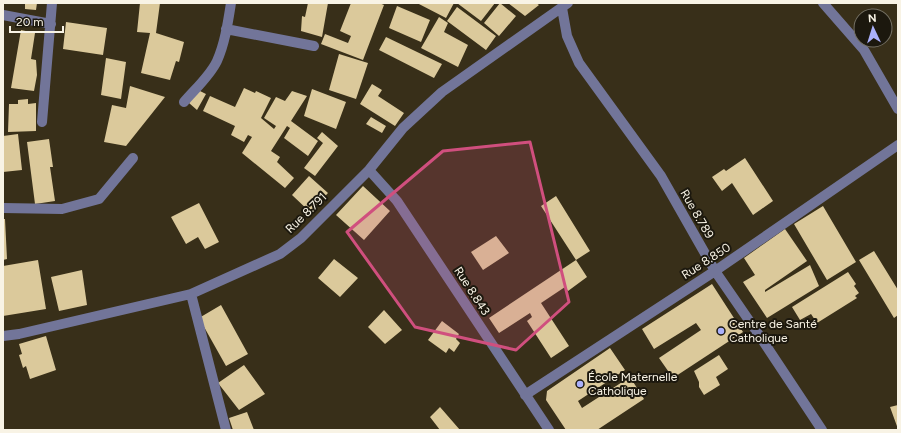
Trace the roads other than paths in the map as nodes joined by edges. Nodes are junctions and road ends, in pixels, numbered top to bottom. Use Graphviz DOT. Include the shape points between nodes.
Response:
graph roads {
  1 [pos="52,3"];
  2 [pos="231,3"];
  3 [pos="823,3"];
  4 [pos="565,5"];
  5 [pos="3,15"];
  6 [pos="51,24"];
  7 [pos="226,29"];
  8 [pos="314,46"];
  9 [pos="184,102"];
  10 [pos="898,109"];
  11 [pos="42,122"];
  12 [pos="898,145"];
  13 [pos="133,158"];
  14 [pos="369,170"];
  15 [pos="3,208"];
  16 [pos="715,271"];
  17 [pos="190,294"];
  18 [pos="3,336"];
  19 [pos="525,395"];
  20 [pos="226,430"];
  21 [pos="549,430"];
  22 [pos="822,430"];
  1 -- 6 [label="street"];
  2 -- 7 [label="street"];
  3 -- 10 [label="street" via="864,50"];
  4 -- 14 [label="street, Rue 8.791" via="442,92 403,128"];
  4 -- 16 [label="street, Rue 8.789" via="567,36 579,63 661,176"];
  5 -- 6 [label="street"];
  6 -- 11 [label="street"];
  7 -- 8 [label="street"];
  7 -- 9 [label="street" via="217,61"];
  12 -- 16 [label="street, Rue 8.850"];
  13 -- 15 [label="street" via="98,199 62,209"];
  14 -- 17 [label="street, Rue 8.791" via="301,238 280,254"];
  14 -- 19 [label="street, Rue 8.843" via="398,201"];
  16 -- 19 [label="street, Rue 8.850"];
  16 -- 22 [label="street, Rue 8.789"];
  17 -- 18 [label="street, Rue 8.791"];
  17 -- 20 [label="street"];
  19 -- 21 [label="street, Rue 8.843"];
}
